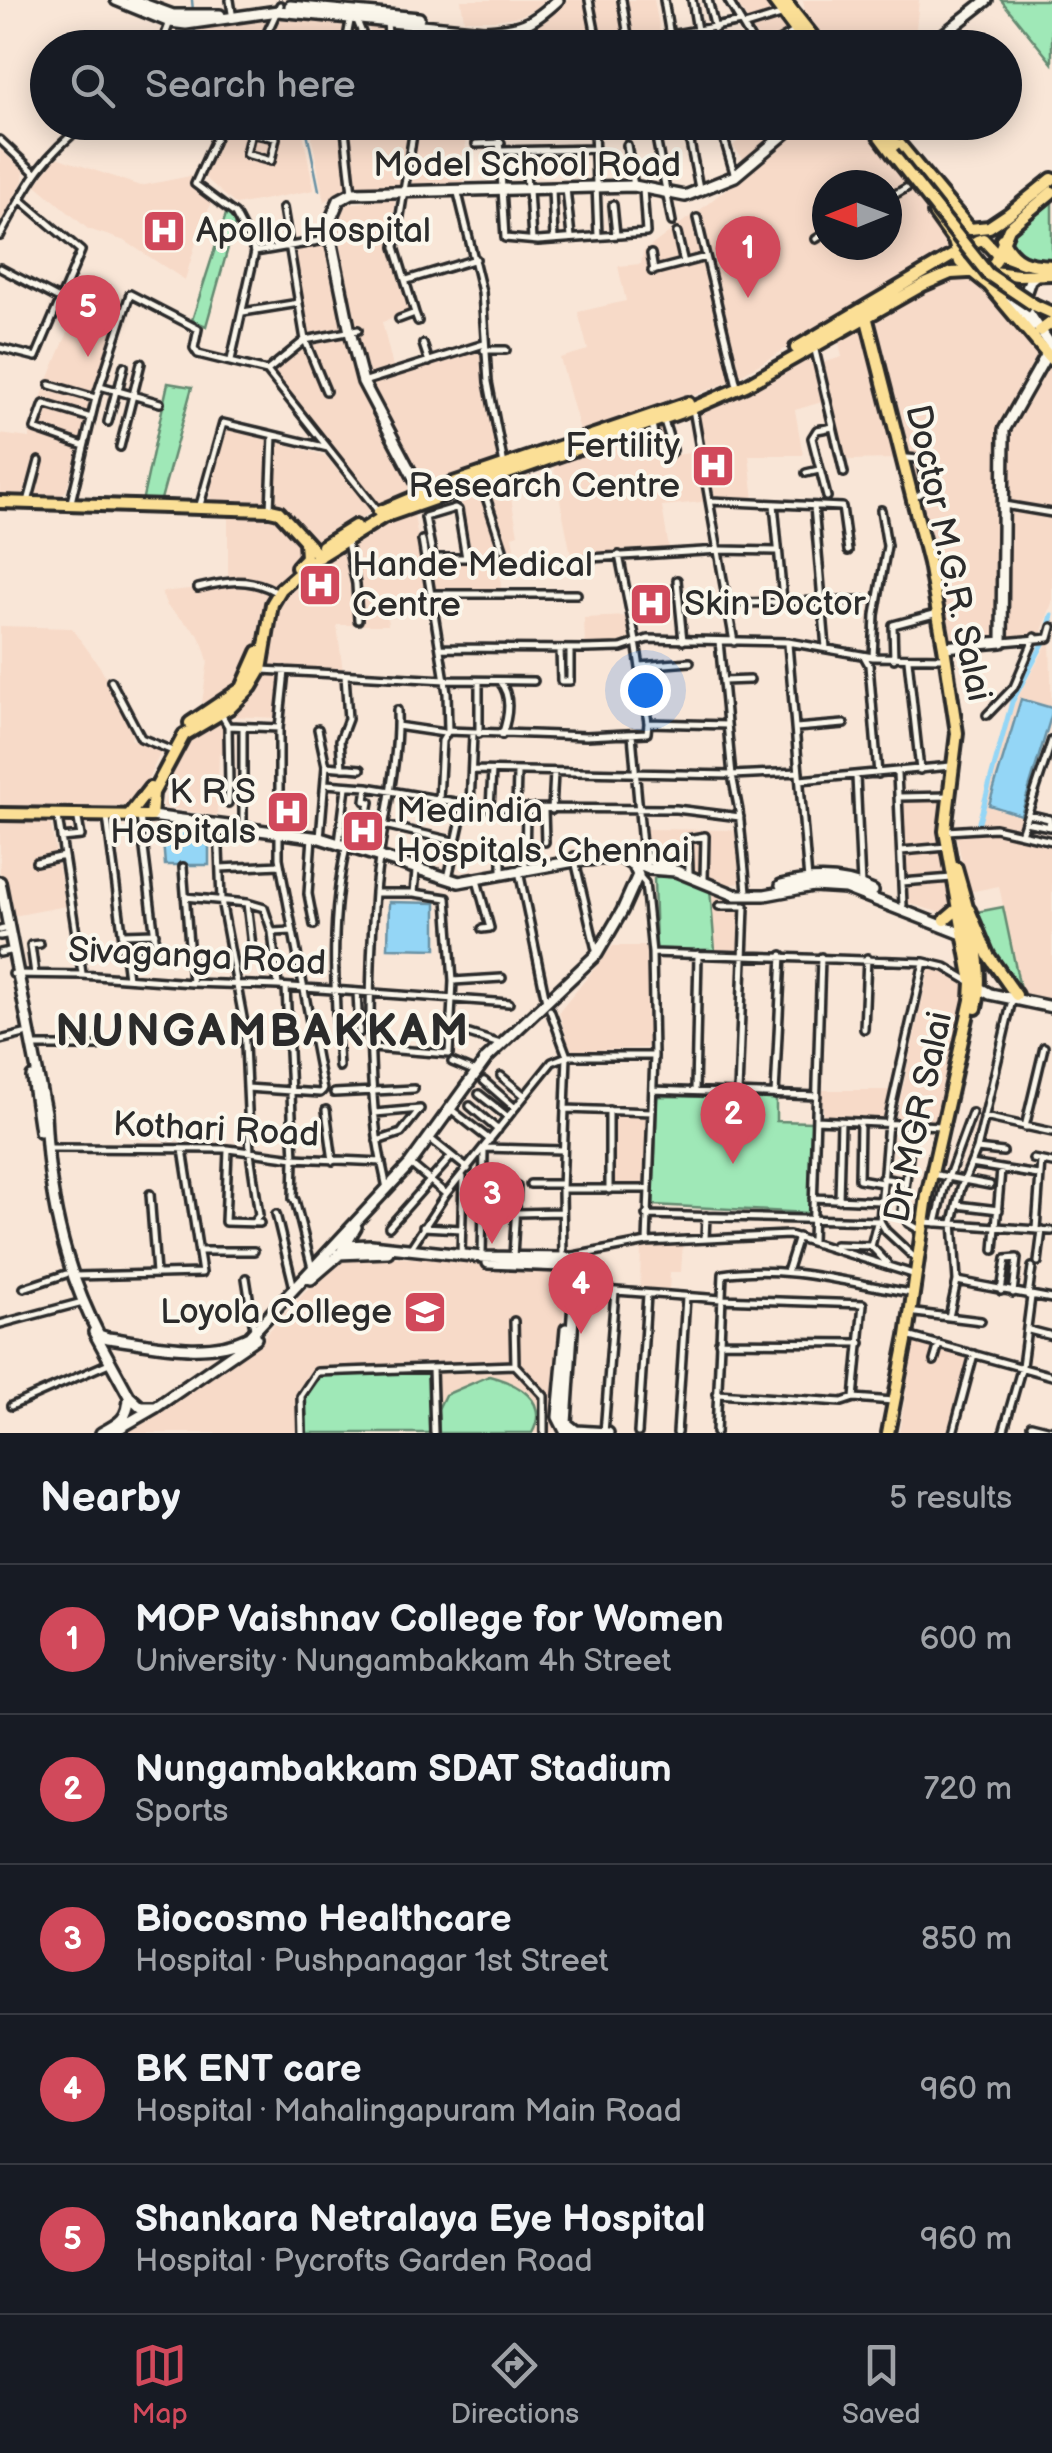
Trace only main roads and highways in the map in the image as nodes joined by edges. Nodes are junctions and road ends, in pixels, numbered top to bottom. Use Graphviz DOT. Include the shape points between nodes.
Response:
graph roads {
  1 [pos="116,0"];
  2 [pos="132,0"];
  3 [pos="555,0"];
  4 [pos="773,0"];
  5 [pos="784,0"];
  6 [pos="794,0"];
  7 [pos="987,0"];
  8 [pos="322,4"];
  9 [pos="279,8"];
  10 [pos="354,15"];
  11 [pos="171,18"];
  12 [pos="797,24"];
  13 [pos="474,29"];
  14 [pos="799,30"];
  15 [pos="803,30"];
  16 [pos="949,30"];
  17 [pos="773,140"];
  18 [pos="886,140"];
  19 [pos="889,140"];
  20 [pos="893,148"];
  21 [pos="1052,179"];
  22 [pos="1052,192"];
  23 [pos="1010,213"];
  24 [pos="970,229"];
  25 [pos="1002,240"];
  26 [pos="954,249"];
  27 [pos="996,253"];
  28 [pos="1022,263"];
  29 [pos="1052,266"];
  30 [pos="970,270"];
  31 [pos="986,272"];
  32 [pos="1037,274"];
  33 [pos="1052,274"];
  34 [pos="1052,311"];
  35 [pos="867,312"];
  36 [pos="1052,322"];
  37 [pos="1040,330"];
  38 [pos="1051,354"];
  39 [pos="772,367"];
  40 [pos="697,404"];
  41 [pos="425,498"];
  42 [pos="0,502"];
  43 [pos="353,532"];
  44 [pos="305,541"];
  45 [pos="318,554"];
  46 [pos="946,650"];
  47 [pos="219,711"];
  48 [pos="172,751"];
  49 [pos="0,814"];
  50 [pos="140,815"];
  51 [pos="948,823"];
  52 [pos="574,859"];
  53 [pos="522,869"];
  54 [pos="643,874"];
  55 [pos="0,882"];
  56 [pos="453,882"];
  57 [pos="0,907"];
  58 [pos="962,907"];
  59 [pos="944,920"];
  60 [pos="2,932"];
  61 [pos="968,935"];
  62 [pos="4,952"];
  63 [pos="988,955"];
  64 [pos="16,974"];
  65 [pos="977,985"];
  66 [pos="1014,997"];
  67 [pos="1052,1005"];
  68 [pos="548,1007"];
  69 [pos="503,1045"];
  70 [pos="388,1191"];
  71 [pos="928,1225"];
  72 [pos="338,1250"];
  73 [pos="562,1262"];
  74 [pos="69,1275"];
  75 [pos="572,1288"];
  76 [pos="252,1337"];
  77 [pos="120,1340"];
  78 [pos="204,1348"];
  79 [pos="104,1350"];
  80 [pos="213,1369"];
  81 [pos="128,1396"];
  82 [pos="156,1408"];
  83 [pos="563,1432"];
  84 [pos="102,1433"];
  85 [pos="111,1433"];
  86 [pos="606,1433"];
  87 [pos="891,1433"];
  1 -- 11 [label="main road"];
  2 -- 11 [label="main road"];
  3 -- 13 [label="main road" via="528,21"];
  4 -- 12 [label="main road"];
  5 -- 12 [label="main road"];
  6 -- 12 [label="main road"];
  7 -- 16 [label="main road"];
  8 -- 9 [label="main road"];
  8 -- 10 [label="main road"];
  9 -- 10 [label="main road"];
  9 -- 11 [label="main road"];
  9 -- 11 [label="main road" via="203,23"];
  10 -- 13 [label="main road"];
  10 -- 13 [label="main road"];
  12 -- 14 [label="main road"];
  12 -- 15 [label="main road"];
  17 -- 41 [label="main road, Model School Road" via="735,176 685,196 638,187 457,189 352,193 334,206 331,239 363,382"];
  18 -- 20 [label="main road"];
  19 -- 20 [label="main road"];
  20 -- 24 [label="main road" via="900,145"];
  20 -- 26 [label="main road" via="890,154"];
  20 -- 31 [label="main road, bridge"];
  20 -- 34 [label="main road, bridge" via="992,270"];
  21 -- 23 [label="main road"];
  22 -- 25 [label="main road"];
  23 -- 24 [label="main road"];
  23 -- 26 [label="main road"];
  24 -- 26 [label="main road"];
  25 -- 27 [label="main road"];
  25 -- 28 [label="main road"];
  26 -- 27 [label="main road" via="983,239"];
  26 -- 30 [label="main road"];
  26 -- 35 [label="main road"];
  27 -- 28 [label="main road"];
  27 -- 31 [label="main road"];
  28 -- 29 [label="main road"];
  30 -- 31 [label="main road"];
  30 -- 35 [label="main road"];
  30 -- 38 [label="main road"];
  31 -- 32 [label="main road"];
  31 -- 34 [label="main road, bridge"];
  31 -- 38 [label="main road, bridge"];
  32 -- 33 [label="main road"];
  32 -- 37 [label="main road" via="1022,303"];
  35 -- 39 [label="main road"];
  35 -- 39 [label="main road"];
  35 -- 46 [label="main road, Doctor M.G.R. Salai"];
  35 -- 46 [label="main road, Doctor M.G.R. Salai" via="933,560"];
  36 -- 37 [label="main road"];
  37 -- 38 [label="main road"];
  38 -- 46 [label="main road" via="1004,430 1002,642"];
  39 -- 40 [label="main road"];
  40 -- 41 [label="main road" via="504,465"];
  40 -- 41 [label="main road" via="481,482 441,504"];
  41 -- 43 [label="main road"];
  41 -- 43 [label="main road" via="378,512"];
  42 -- 44 [label="main road" via="270,510"];
  43 -- 45 [label="main road"];
  44 -- 45 [label="main road"];
  44 -- 47 [label="main road" via="306,557 273,590 258,656 242,688"];
  45 -- 47 [label="main road" via="272,604 260,670 239,701"];
  46 -- 51 [label="main road, Doctor M.G.R. Salai" via="957,732"];
  46 -- 51 [label="main road, Doctor M.G.R. Salai" via="960,733"];
  47 -- 48 [label="main road" via="184,734"];
  47 -- 48 [label="main road" via="182,730"];
  48 -- 50 [label="main road"];
  48 -- 50 [label="main road"];
  49 -- 50 [label="main road"];
  50 -- 56 [label="main road" via="316,837"];
  51 -- 58 [label="main road, Dr MGR Salai"];
  51 -- 58 [label="main road, Dr MGR Salai" via="952,878"];
  52 -- 53 [label="main road"];
  52 -- 54 [label="main road" via="635,860"];
  52 -- 59 [label="main road" via="608,852 643,856 721,887 747,890 808,880 861,885"];
  53 -- 56 [label="main road"];
  53 -- 56 [label="main road"];
  54 -- 61 [label="main road" via="676,871 750,896 845,888"];
  54 -- 68 [label="main road" via="597,954"];
  54 -- 68 [label="main road" via="586,975"];
  55 -- 64 [label="main road"];
  57 -- 60 [label="main road"];
  58 -- 59 [label="main road"];
  58 -- 61 [label="main road, Dr MGR Salai"];
  58 -- 63 [label="main road" via="972,913"];
  59 -- 61 [label="main road"];
  60 -- 62 [label="main road"];
  61 -- 63 [label="main road"];
  61 -- 65 [label="main road, Dr MGR Salai"];
  61 -- 65 [label="main road, Dr MGR Salai"];
  62 -- 64 [label="main road"];
  63 -- 66 [label="main road"];
  64 -- 74 [label="main road"];
  64 -- 74 [label="main road" via="55,1234"];
  65 -- 66 [label="main road"];
  65 -- 71 [label="main road, Dr MGR Salai"];
  65 -- 71 [label="main road, Dr MGR Salai" via="942,1126"];
  66 -- 67 [label="main road"];
  68 -- 69 [label="main road"];
  69 -- 70 [label="main road"];
  69 -- 70 [label="main road" via="414,1167"];
  70 -- 72 [label="main road"];
  71 -- 87 [label="main road, Dr MGR Salai"];
  71 -- 87 [label="main road, Dr MGR Salai"];
  72 -- 73 [label="main road"];
  72 -- 73 [label="main road" via="410,1248"];
  72 -- 76 [label="main road"];
  72 -- 76 [label="main road" via="312,1268"];
  73 -- 75 [label="main road" via="570,1258 575,1265"];
  74 -- 77 [label="main road" via="99,1334"];
  74 -- 79 [label="main road"];
  75 -- 83 [label="main road" via="558,1416"];
  75 -- 86 [label="main road" via="566,1424"];
  76 -- 78 [label="main road"];
  76 -- 80 [label="main road"];
  77 -- 78 [label="main road"];
  77 -- 79 [label="main road"];
  78 -- 80 [label="main road" via="213,1355"];
  79 -- 81 [label="main road"];
  80 -- 82 [label="main road"];
  81 -- 82 [label="main road"];
  81 -- 84 [label="main road" via="126,1417"];
  82 -- 85 [label="main road"];
}
